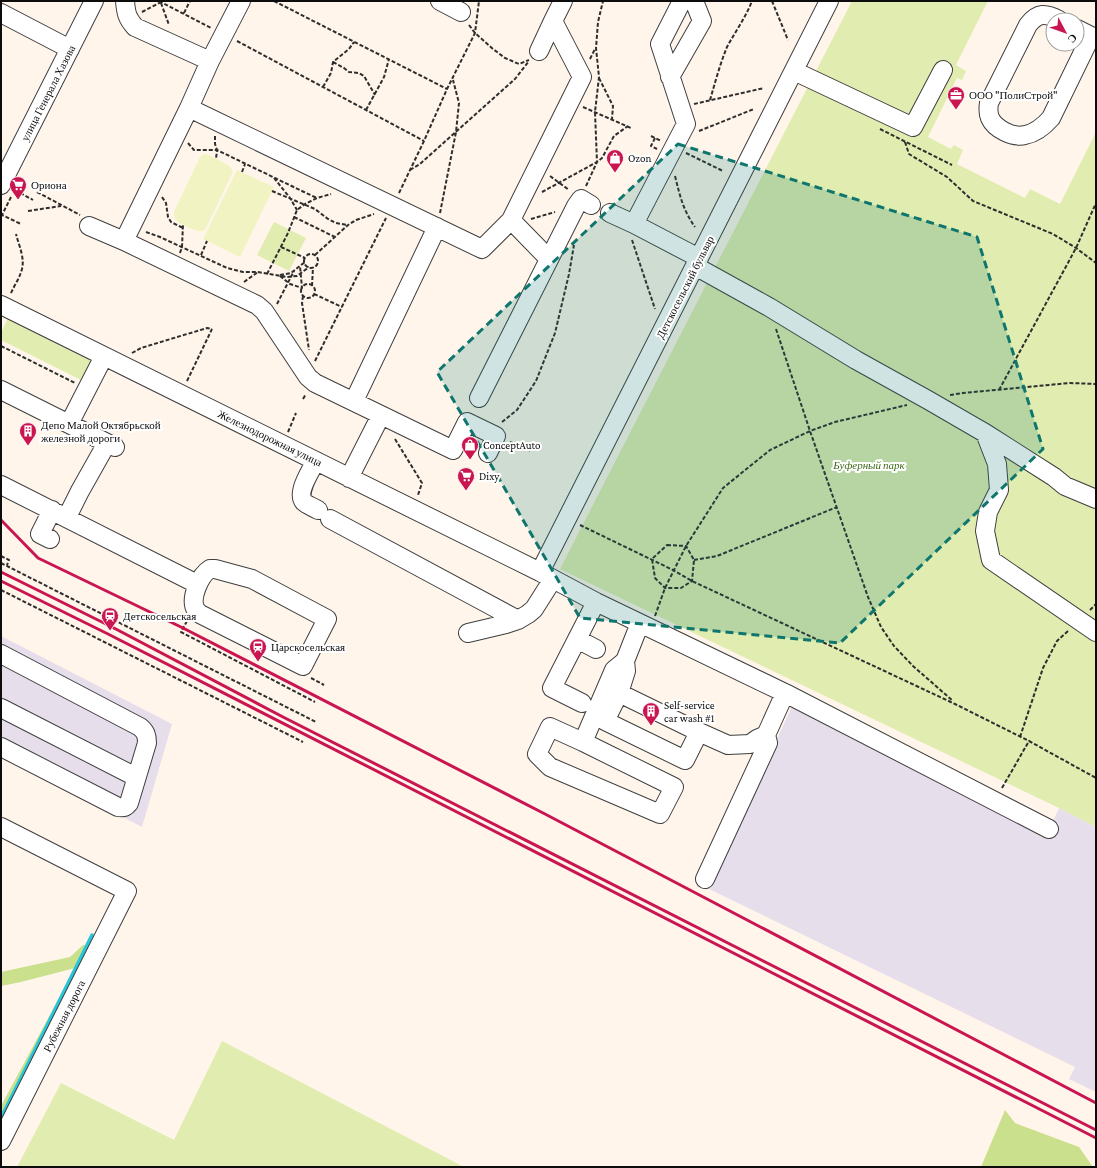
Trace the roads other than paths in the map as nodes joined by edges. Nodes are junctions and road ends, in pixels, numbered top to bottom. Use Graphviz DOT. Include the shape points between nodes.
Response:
graph roads {
  1 [pos="94,1"];
  2 [pos="125,1"];
  3 [pos="241,1"];
  4 [pos="440,1"];
  5 [pos="563,1"];
  6 [pos="682,1"];
  7 [pos="694,1"];
  8 [pos="829,1"];
  9 [pos="461,12"];
  10 [pos="1,13"];
  11 [pos="1045,15"];
  12 [pos="554,20"];
  13 [pos="70,48"];
  14 [pos="539,51"];
  15 [pos="1080,52"];
  16 [pos="210,61"];
  17 [pos="794,70"];
  18 [pos="943,70"];
  19 [pos="670,77"];
  20 [pos="189,108"];
  21 [pos="9,190"];
  22 [pos="583,203"];
  23 [pos="610,213"];
  24 [pos="512,222"];
  25 [pos="631,223"];
  26 [pos="89,226"];
  27 [pos="437,227"];
  28 [pos="127,234"];
  29 [pos="549,259"];
  30 [pos="697,262"];
  31 [pos="5,301"];
  32 [pos="104,356"];
  33 [pos="1,390"];
  34 [pos="479,398"];
  35 [pos="354,401"];
  36 [pos="381,415"];
  37 [pos="69,424"];
  38 [pos="985,433"];
  39 [pos="488,452"];
  40 [pos="316,461"];
  41 [pos="349,478"];
  42 [pos="1,484"];
  43 [pos="1096,499"];
  44 [pos="59,514"];
  45 [pos="50,539"];
  46 [pos="546,576"];
  47 [pos="197,584"];
  48 [pos="596,602"];
  49 [pos="518,620"];
  50 [pos="645,626"];
  51 [pos="1096,632"];
  52 [pos="468,633"];
  53 [pos="577,639"];
  54 [pos="596,649"];
  55 [pos="1,654"];
  56 [pos="625,661"];
  57 [pos="619,693"];
  58 [pos="785,693"];
  59 [pos="582,703"];
  60 [pos="1,708"];
  61 [pos="700,732"];
  62 [pos="766,735"];
  63 [pos="583,742"];
  64 [pos="1,747"];
  65 [pos="136,777"];
  66 [pos="1,827"];
  67 [pos="1049,829"];
  68 [pos="705,879"];
  69 [pos="1,1141"];
  1 -- 13 [label="street, улица Генерала Хазова"];
  2 -- 16 [label="street" via="129,20 135,27"];
  3 -- 16 [label="street"];
  4 -- 9 [label="street"];
  5 -- 12 [label="street"];
  6 -- 19 [label="street" via="660,44"];
  7 -- 19 [label="street" via="702,20"];
  8 -- 17 [label="street, Детскосельский бульвар"];
  10 -- 13 [label="street"];
  11 -- 15 [label="street" via="1038,15 1028,25 989,103 990,120 996,127 1014,135 1024,135 1043,127 1051,118"];
  12 -- 14 [label="street"];
  12 -- 24 [label="street" via="582,77"];
  13 -- 21 [label="street, улица Генерала Хазова"];
  16 -- 20 [label="street"];
  17 -- 18 [label="street" via="913,127"];
  17 -- 30 [label="street, Детскосельский бульвар"];
  19 -- 25 [label="street" via="686,124"];
  20 -- 27 [label="street"];
  20 -- 28 [label="street"];
  22 -- 29 [label="street"];
  23 -- 25 [label="street"];
  24 -- 27 [label="street" via="482,249"];
  24 -- 29 [label="street"];
  25 -- 30 [label="street"];
  26 -- 28 [label="street"];
  27 -- 35 [label="street"];
  28 -- 35 [label="street" via="174,265 257,305 264,311 315,383"];
  29 -- 34 [label="street"];
  30 -- 38 [label="street" via="856,360"];
  30 -- 46 [label="street, Детскосельский бульвар" via="567,519"];
  31 -- 32 [label="street, Железнодорожная улица"];
  32 -- 37 [label="street"];
  32 -- 40 [label="street, Железнодорожная улица"];
  33 -- 37 [label="street"];
  35 -- 36 [label="street"];
  36 -- 39 [label="street" via="452,450 467,422 493,434"];
  36 -- 41 [label="street"];
  37 -- 44 [label="street" via="111,445 98,459 80,490"];
  38 -- 43 [label="street" via="1065,486"];
  38 -- 51 [label="street" via="997,464 998,490 988,512 985,531 991,560"];
  40 -- 41 [label="street, Железнодорожная улица"];
  40 -- 49 [label="street" via="301,494 302,500 308,505"];
  41 -- 46 [label="street, Железнодорожная улица"];
  42 -- 44 [label="street"];
  44 -- 45 [label="street" via="40,534"];
  44 -- 47 [label="street"];
  46 -- 48 [label="street, Железнодорожная улица"];
  46 -- 49 [label="street, Детскосельский бульвар" via="534,609"];
  47 -- 47 [label="street" via="206,571 215,569 252,579 327,619 303,666 200,614 195,609 194,601"];
  48 -- 50 [label="street, Железнодорожная улица"];
  48 -- 53 [label="street"];
  49 -- 52 [label="street, Детскосельский бульвар"];
  50 -- 56 [label="street"];
  50 -- 58 [label="street, Железнодорожная улица"];
  53 -- 54 [label="street"];
  53 -- 59 [label="street" via="552,688"];
  55 -- 65 [label="street" via="140,727 145,732 147,743"];
  56 -- 57 [label="street" via="626,671"];
  56 -- 63 [label="street" via="614,670"];
  57 -- 61 [label="street"];
  57 -- 61 [label="street" via="605,721 685,760"];
  58 -- 62 [label="street"];
  58 -- 67 [label="street, Железнодорожная улица"];
  60 -- 65 [label="street"];
  61 -- 62 [label="street" via="728,745 750,744"];
  62 -- 68 [label="street" via="768,743"];
  63 -- 63 [label="street" via="674,787 660,814 550,767 537,754 550,727"];
  64 -- 65 [label="street" via="122,808 129,802"];
  66 -- 69 [label="street, Рубежная дорога" via="127,891"];
}
